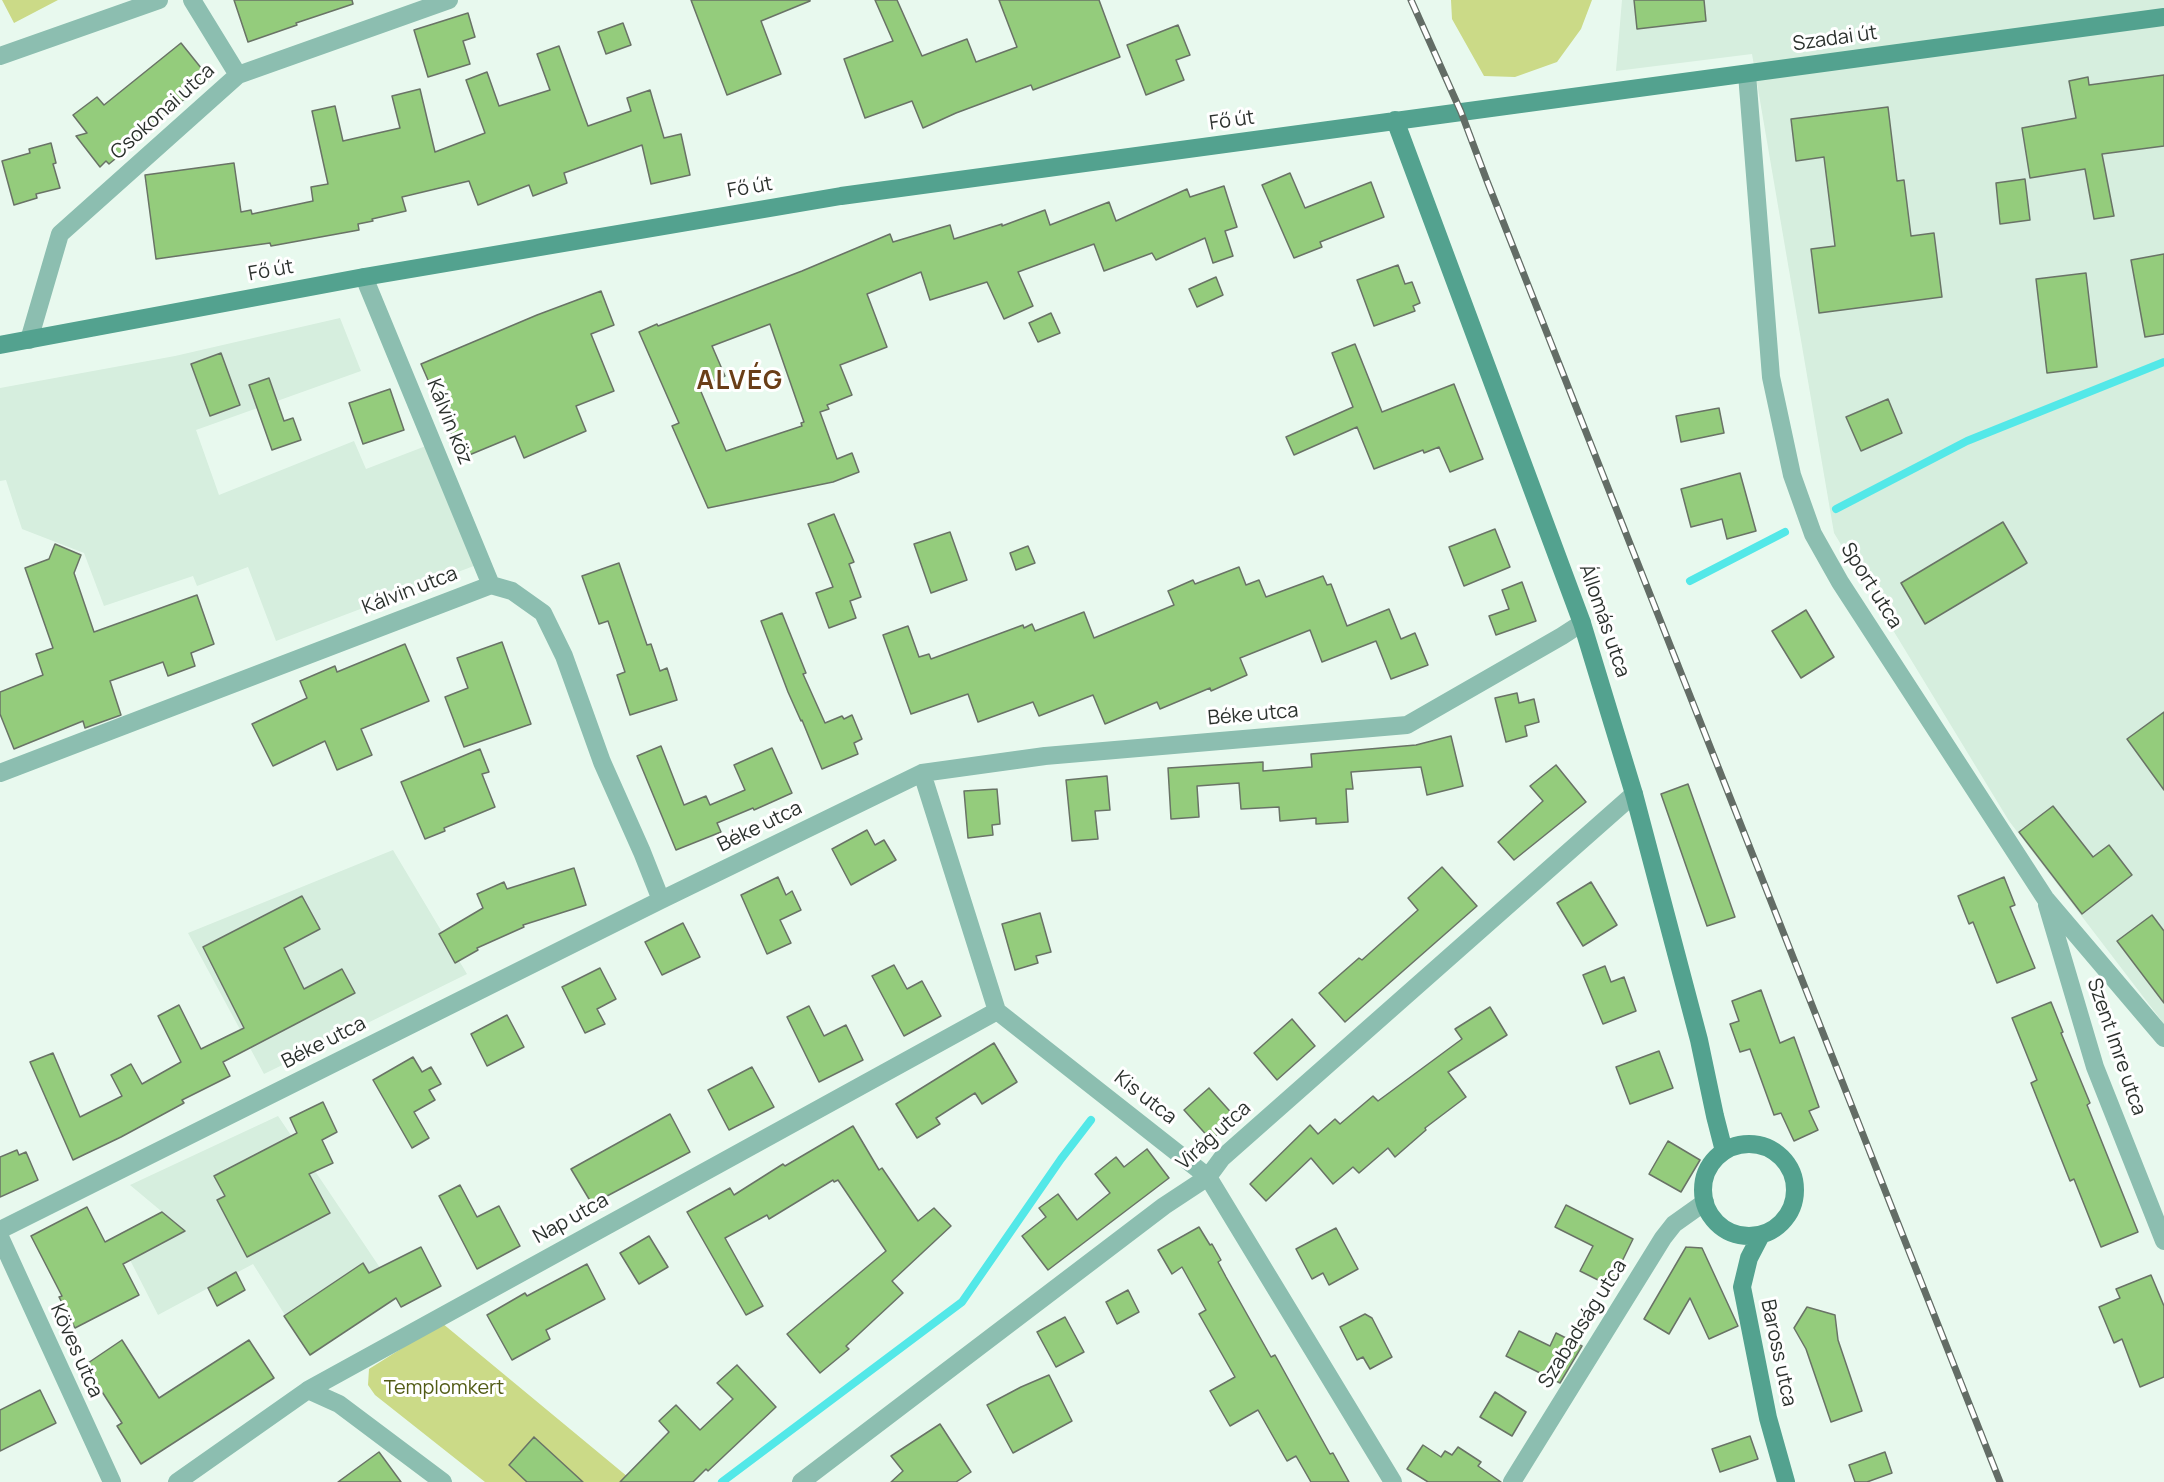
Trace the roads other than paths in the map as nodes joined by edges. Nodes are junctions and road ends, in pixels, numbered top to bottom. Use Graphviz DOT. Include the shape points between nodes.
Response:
graph roads {
  1 [pos="159,0"];
  2 [pos="192,0"];
  3 [pos="449,0"];
  4 [pos="2164,17"];
  5 [pos="0,56"];
  6 [pos="1747,74"];
  7 [pos="238,75"];
  8 [pos="1512,105"];
  9 [pos="1395,120"];
  10 [pos="364,277"];
  11 [pos="28,340"];
  12 [pos="0,345"];
  13 [pos="491,585"];
  14 [pos="1582,622"];
  15 [pos="0,773"];
  16 [pos="922,773"];
  17 [pos="1634,794"];
  18 [pos="2045,898"];
  19 [pos="662,900"];
  20 [pos="997,1011"];
  21 [pos="2164,1038"];
  22 [pos="1725,1151"];
  23 [pos="1208,1177"];
  24 [pos="1705,1202"];
  25 [pos="0,1230"];
  26 [pos="1761,1235"];
  27 [pos="0,1238"];
  28 [pos="2164,1241"];
  29 [pos="308,1390"];
  30 [pos="112,1482"];
  31 [pos="177,1482"];
  32 [pos="443,1482"];
  33 [pos="801,1482"];
  34 [pos="1393,1482"];
  35 [pos="1512,1482"];
  36 [pos="1786,1482"];
  1 -- 5 [label="street"];
  2 -- 7 [label="street"];
  3 -- 7 [label="street, Csokonai utca"];
  4 -- 6 [label="main road, Szadai út"];
  6 -- 8 [label="main road, Szadai út"];
  6 -- 18 [label="street, Sport utca" via="1771,377 1792,475 1813,534 1840,582"];
  7 -- 11 [label="street, Csokonai utca" via="60,234"];
  8 -- 9 [label="main road, Fő út"];
  9 -- 10 [label="main road, Fő út" via="841,196"];
  9 -- 14 [label="main road, Állomás utca"];
  10 -- 11 [label="main road, Fő út"];
  10 -- 13 [label="street, Kálvin köz"];
  11 -- 12 [label="main road, Fő út"];
  13 -- 15 [label="street, Kálvin utca"];
  13 -- 19 [label="street" via="512,591 543,614 564,656 602,762"];
  14 -- 16 [label="street, Béke utca" via="1407,725 1045,756"];
  14 -- 17 [label="main road, Állomás utca"];
  16 -- 19 [label="street, Béke utca"];
  16 -- 20 [label="street"];
  17 -- 22 [label="main road, Állomás utca"];
  17 -- 23 [label="street, Virág utca" via="1222,1158"];
  18 -- 21 [label="street, Sport utca"];
  18 -- 28 [label="street, Szent Imre utca" via="2095,1067"];
  19 -- 25 [label="street, Béke utca"];
  20 -- 23 [label="street, Kis utca"];
  20 -- 29 [label="street, Nap utca"];
  22 -- 24 [label="main road" via="1707,1174"];
  22 -- 26 [label="main road" via="1755,1144 1782,1158 1791,1171 1794,1203 1787,1217"];
  23 -- 33 [label="street, Virág utca" via="1164,1206"];
  23 -- 34 [label="street, Kis utca"];
  24 -- 26 [label="main road" via="1720,1226 1732,1233"];
  24 -- 35 [label="street, Szabadság utca" via="1674,1224 1663,1238"];
  26 -- 36 [label="main road, Baross utca" via="1749,1258 1742,1287 1768,1418"];
  27 -- 30 [label="street, Köves utca"];
  29 -- 31 [label="street, Nap utca"];
  29 -- 32 [label="street" via="339,1404"];
}
